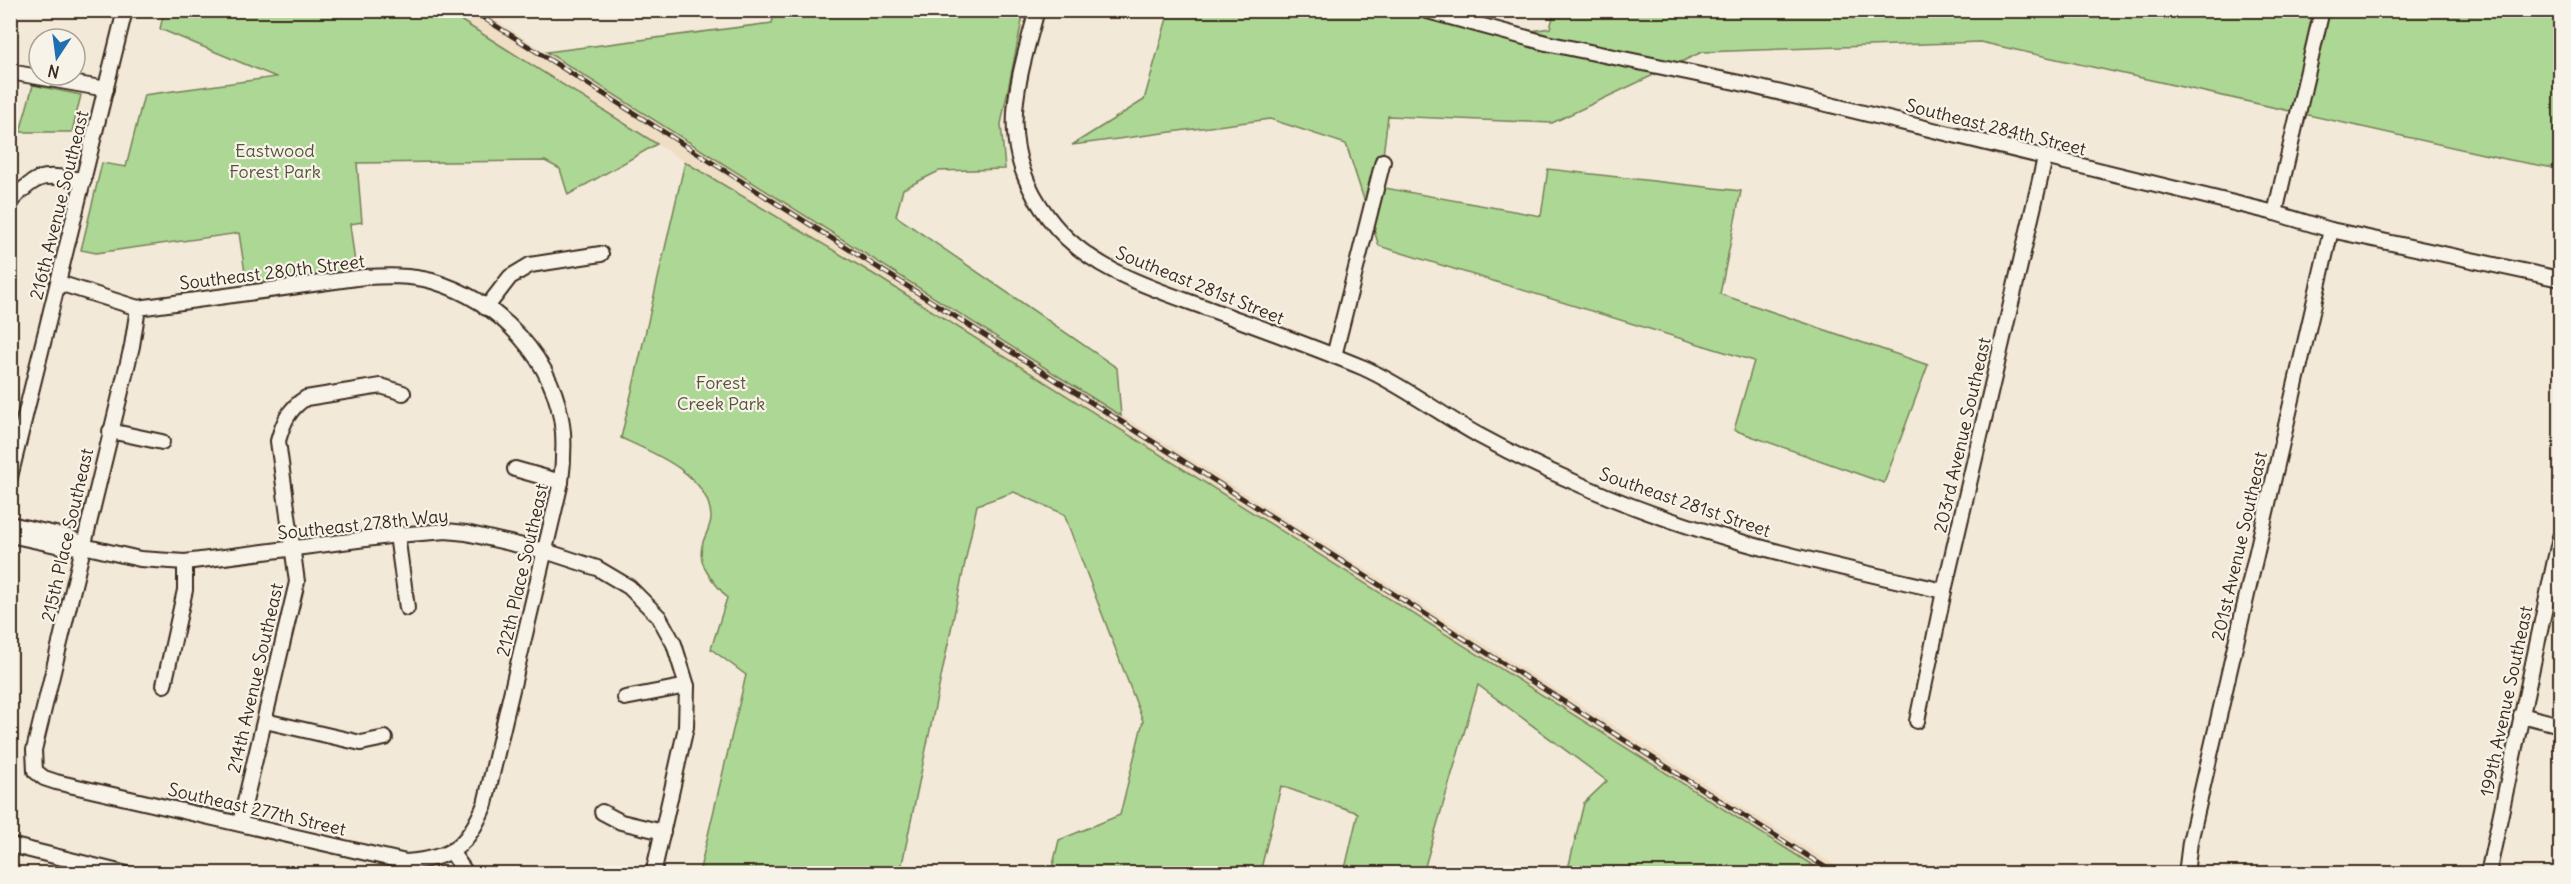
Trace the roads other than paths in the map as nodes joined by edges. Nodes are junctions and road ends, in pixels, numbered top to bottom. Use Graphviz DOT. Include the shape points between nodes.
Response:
graph roads {
  1 [pos="125,10"];
  2 [pos="1036,10"];
  3 [pos="1424,10"];
  4 [pos="2322,10"];
  5 [pos="10,72"];
  6 [pos="106,89"];
  7 [pos="2045,158"];
  8 [pos="1383,161"];
  9 [pos="83,184"];
  10 [pos="11,200"];
  11 [pos="2275,213"];
  12 [pos="2331,230"];
  13 [pos="601,254"];
  14 [pos="2560,279"];
  15 [pos="59,283"];
  16 [pos="138,308"];
  17 [pos="486,308"];
  18 [pos="1334,356"];
  19 [pos="403,393"];
  20 [pos="110,431"];
  21 [pos="162,442"];
  22 [pos="515,470"];
  23 [pos="10,477"];
  24 [pos="561,482"];
  25 [pos="10,524"];
  26 [pos="10,535"];
  27 [pos="397,535"];
  28 [pos="2560,537"];
  29 [pos="83,546"];
  30 [pos="294,548"];
  31 [pos="545,551"];
  32 [pos="185,562"];
  33 [pos="1944,591"];
  34 [pos="406,608"];
  35 [pos="164,685"];
  36 [pos="687,686"];
  37 [pos="625,698"];
  38 [pos="2521,715"];
  39 [pos="265,721"];
  40 [pos="1917,721"];
  41 [pos="2560,725"];
  42 [pos="385,738"];
  43 [pos="35,771"];
  44 [pos="602,812"];
  45 [pos="240,822"];
  46 [pos="663,832"];
  47 [pos="10,845"];
  48 [pos="452,853"];
  49 [pos="464,870"];
  50 [pos="2185,872"];
  51 [pos="127,873"];
  52 [pos="653,873"];
  53 [pos="2488,873"];
  1 -- 6 [label="street, 216th Avenue Southeast"];
  2 -- 18 [label="street, Southeast 281st Street" via="1015,94 1015,140 1026,182 1048,218 1084,253 1121,275"];
  3 -- 7 [label="street, Southeast 284th Street" via="1546,43 1740,83"];
  4 -- 11 [label="street"];
  5 -- 6 [label="street"];
  6 -- 9 [label="street, 216th Avenue Southeast"];
  7 -- 11 [label="street, Southeast 284th Street"];
  7 -- 33 [label="street, 203rd Avenue Southeast"];
  8 -- 18 [label="street"];
  9 -- 10 [label="street" via="46,185"];
  9 -- 15 [label="street, 216th Avenue Southeast"];
  11 -- 12 [label="street, Southeast 284th Street"];
  12 -- 14 [label="street, Southeast 284th Street"];
  12 -- 50 [label="street, 201st Avenue Southeast"];
  13 -- 17 [label="street" via="530,265 510,277"];
  15 -- 16 [label="street, Southeast 280th Street"];
  15 -- 23 [label="street, 216th Avenue Southeast"];
  16 -- 17 [label="street, Southeast 280th Street" via="396,276 431,281"];
  16 -- 20 [label="street, 215th Place Southeast"];
  17 -- 24 [label="street, 212th Place Southeast" via="510,325 544,371 562,431"];
  18 -- 33 [label="street, Southeast 281st Street" via="1385,378 1525,459 1626,504 1791,555"];
  19 -- 30 [label="street, 214th Avenue Southeast" via="381,386 306,398 289,413 278,441"];
  20 -- 21 [label="street"];
  20 -- 29 [label="street, 215th Place Southeast"];
  22 -- 24 [label="street"];
  24 -- 31 [label="street, 212th Place Southeast"];
  25 -- 29 [label="street, Southeast 278th Way" via="69,537"];
  26 -- 29 [label="street, Southeast 278th Way" via="65,547"];
  27 -- 30 [label="street, Southeast 278th Way"];
  27 -- 31 [label="street, Southeast 278th Way" via="466,533"];
  27 -- 34 [label="street"];
  28 -- 38 [label="street, 199th Avenue Southeast"];
  29 -- 32 [label="street, Southeast 278th Way" via="140,559"];
  29 -- 43 [label="street, 215th Place Southeast" via="34,750"];
  30 -- 32 [label="street, Southeast 278th Way"];
  30 -- 39 [label="street, 214th Avenue Southeast" via="295,590"];
  31 -- 36 [label="street, Southeast 278th Way" via="597,568 645,601 674,644"];
  31 -- 48 [label="street, 212th Place Southeast" via="485,804 470,837"];
  32 -- 35 [label="street" via="185,590"];
  33 -- 40 [label="street, 203rd Avenue Southeast"];
  36 -- 37 [label="street"];
  36 -- 46 [label="street, Southeast 278th Way" via="686,727"];
  38 -- 41 [label="street"];
  38 -- 53 [label="street, 199th Avenue Southeast"];
  39 -- 42 [label="street" via="361,743"];
  39 -- 45 [label="street, 214th Avenue Southeast"];
  43 -- 45 [label="street, Southeast 277th Street" via="56,782"];
  44 -- 46 [label="street" via="621,822"];
  45 -- 48 [label="street, Southeast 277th Street" via="406,862"];
  46 -- 52 [label="street, Southeast 278th Way"];
  47 -- 51 [label="street"];
  48 -- 49 [label="street"];
}
